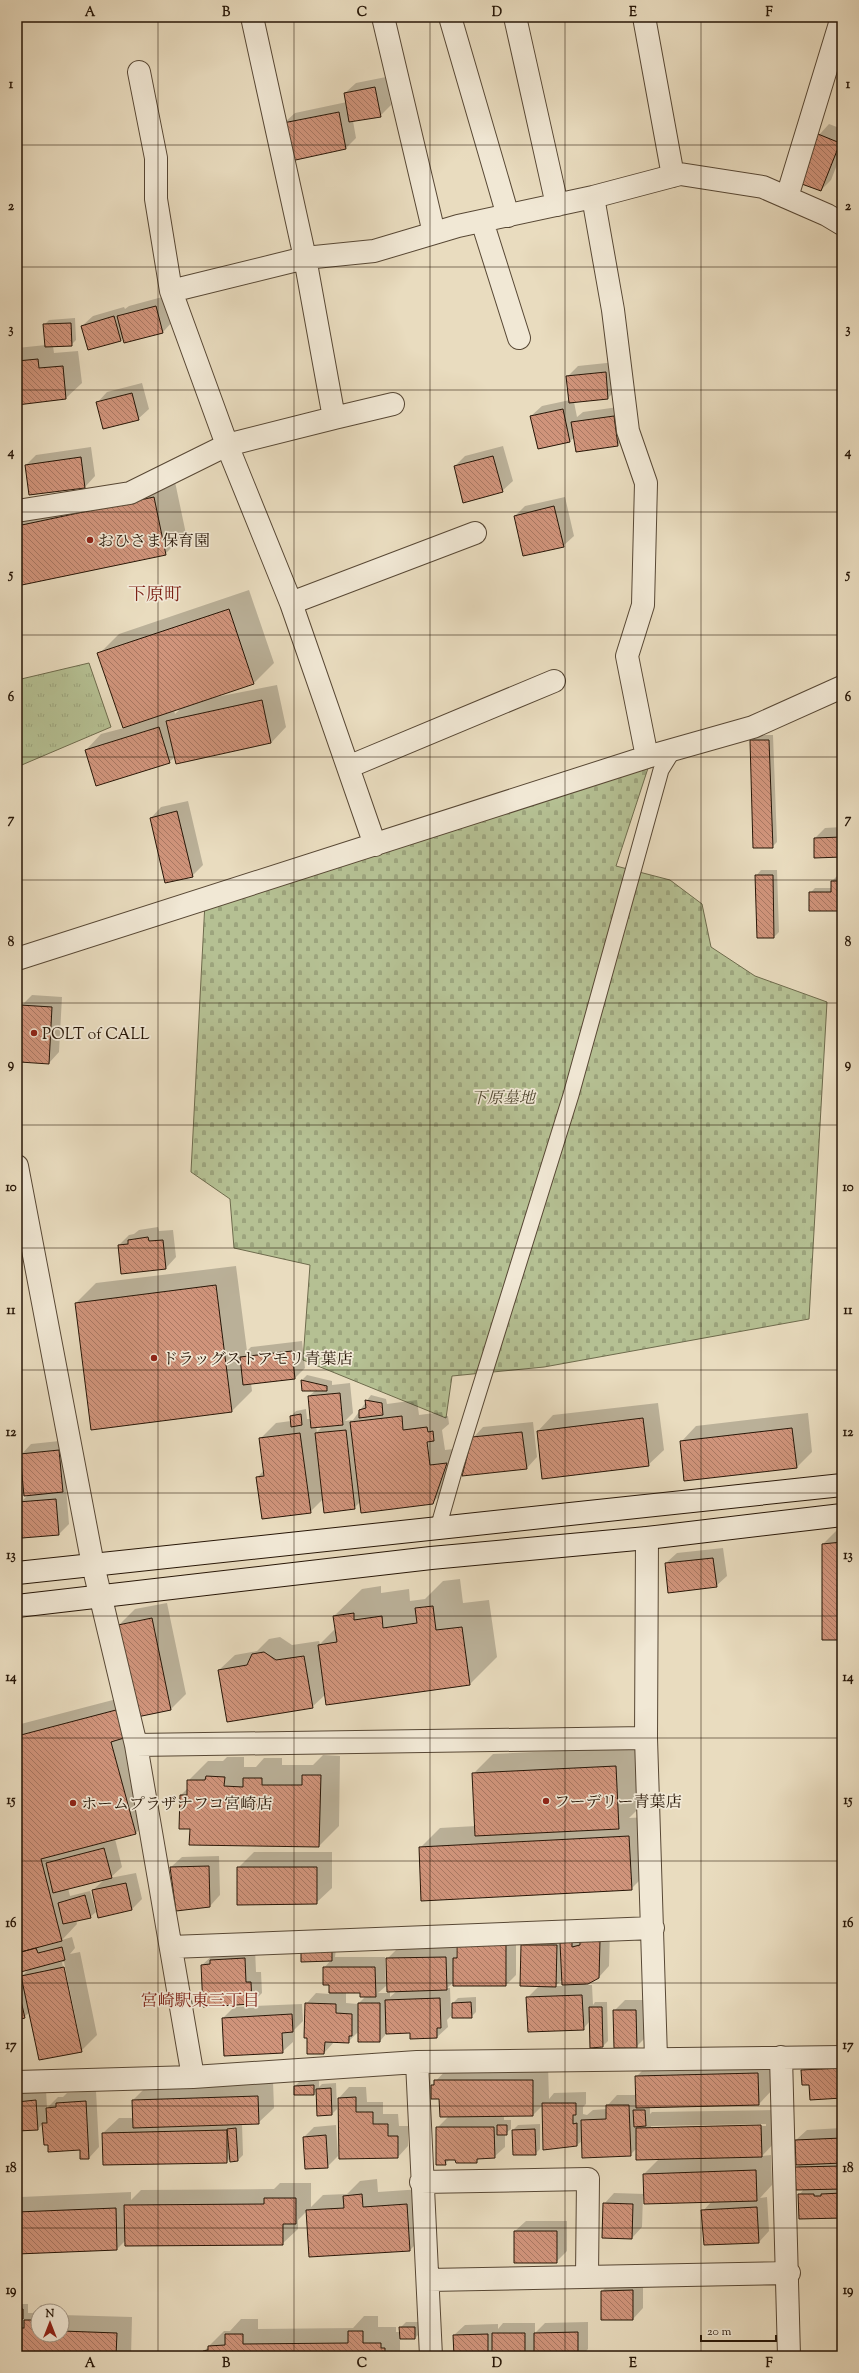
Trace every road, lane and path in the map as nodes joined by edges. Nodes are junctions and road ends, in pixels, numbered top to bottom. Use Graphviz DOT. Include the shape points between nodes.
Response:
graph roads {
  1 [pos="252,17"];
  2 [pos="383,17"];
  3 [pos="450,17"];
  4 [pos="515,17"];
  5 [pos="644,17"];
  6 [pos="842,17"];
  7 [pos="139,72"];
  8 [pos="673,176"];
  9 [pos="594,197"];
  10 [pos="788,197"];
  11 [pos="557,205"];
  12 [pos="508,216"];
  13 [pos="482,221"];
  14 [pos="842,224"];
  15 [pos="434,233"];
  16 [pos="305,258"];
  17 [pos="171,291"];
  18 [pos="519,338"];
  19 [pos="393,404"];
  20 [pos="334,418"];
  21 [pos="227,445"];
  22 [pos="17,511"];
  23 [pos="475,534"];
  24 [pos="291,603"];
  25 [pos="554,681"];
  26 [pos="842,687"];
  27 [pos="674,749"];
  28 [pos="647,757"];
  29 [pos="348,767"];
  30 [pos="375,845"];
  31 [pos="17,959"];
  32 [pos="17,1166"];
  33 [pos="842,1485"];
  34 [pos="842,1515"];
  35 [pos="438,1528"];
  36 [pos="648,1538"];
  37 [pos="93,1565"];
  38 [pos="17,1573"];
  39 [pos="101,1596"];
  40 [pos="17,1606"];
  41 [pos="646,1738"];
  42 [pos="136,1745"];
  43 [pos="653,1928"];
  44 [pos="171,1947"];
  45 [pos="781,2057"];
  46 [pos="842,2057"];
  47 [pos="656,2058"];
  48 [pos="417,2062"];
  49 [pos="193,2077"];
  50 [pos="17,2082"];
  51 [pos="422,2182"];
  52 [pos="789,2272"];
  53 [pos="587,2276"];
  54 [pos="428,2280"];
  55 [pos="431,2356"];
  56 [pos="790,2356"];
  1 -- 16 [label="street"];
  2 -- 15 [label="street"];
  3 -- 12 [label="street"];
  4 -- 11 [label="street"];
  5 -- 8 [label="street"];
  6 -- 10 [label="street"];
  7 -- 17 [label="street" via="156,158 156,199"];
  8 -- 9 [label="street"];
  8 -- 10 [label="street" via="680,174 763,187"];
  9 -- 11 [label="street"];
  9 -- 28 [label="street" via="613,310 628,431 646,483 643,605 627,656"];
  10 -- 14 [label="street"];
  11 -- 12 [label="street"];
  12 -- 13 [label="street"];
  13 -- 15 [label="street"];
  13 -- 18 [label="street"];
  15 -- 16 [label="street" via="374,251"];
  16 -- 17 [label="street"];
  16 -- 20 [label="street"];
  17 -- 21 [label="street"];
  19 -- 20 [label="street"];
  20 -- 21 [label="street"];
  21 -- 22 [label="street" via="130,493"];
  21 -- 24 [label="street"];
  23 -- 24 [label="street"];
  24 -- 29 [label="street"];
  25 -- 29 [label="street"];
  26 -- 27 [label="street" via="753,727"];
  27 -- 28 [label="street"];
  27 -- 35 [label="lane" via="661,770 571,1095"];
  28 -- 30 [label="street"];
  29 -- 30 [label="street"];
  30 -- 31 [label="street"];
  32 -- 37 [label="street"];
  33 -- 35 [label="street"];
  34 -- 36 [label="street"];
  35 -- 37 [label="street"];
  36 -- 39 [label="street" via="431,1558"];
  36 -- 41 [label="street"];
  37 -- 38 [label="street"];
  37 -- 39 [label="street"];
  39 -- 40 [label="street"];
  39 -- 42 [label="street"];
  41 -- 42 [label="street"];
  41 -- 43 [label="street"];
  42 -- 44 [label="street"];
  43 -- 44 [label="street"];
  43 -- 47 [label="street"];
  44 -- 49 [label="street"];
  45 -- 46 [label="street"];
  45 -- 47 [label="street"];
  45 -- 52 [label="street"];
  47 -- 48 [label="street"];
  48 -- 49 [label="street"];
  48 -- 51 [label="street"];
  49 -- 50 [label="street"];
  51 -- 53 [label="street" via="588,2179"];
  51 -- 54 [label="street"];
  52 -- 53 [label="street"];
  52 -- 56 [label="street"];
  53 -- 54 [label="street"];
  54 -- 55 [label="street"];
}
